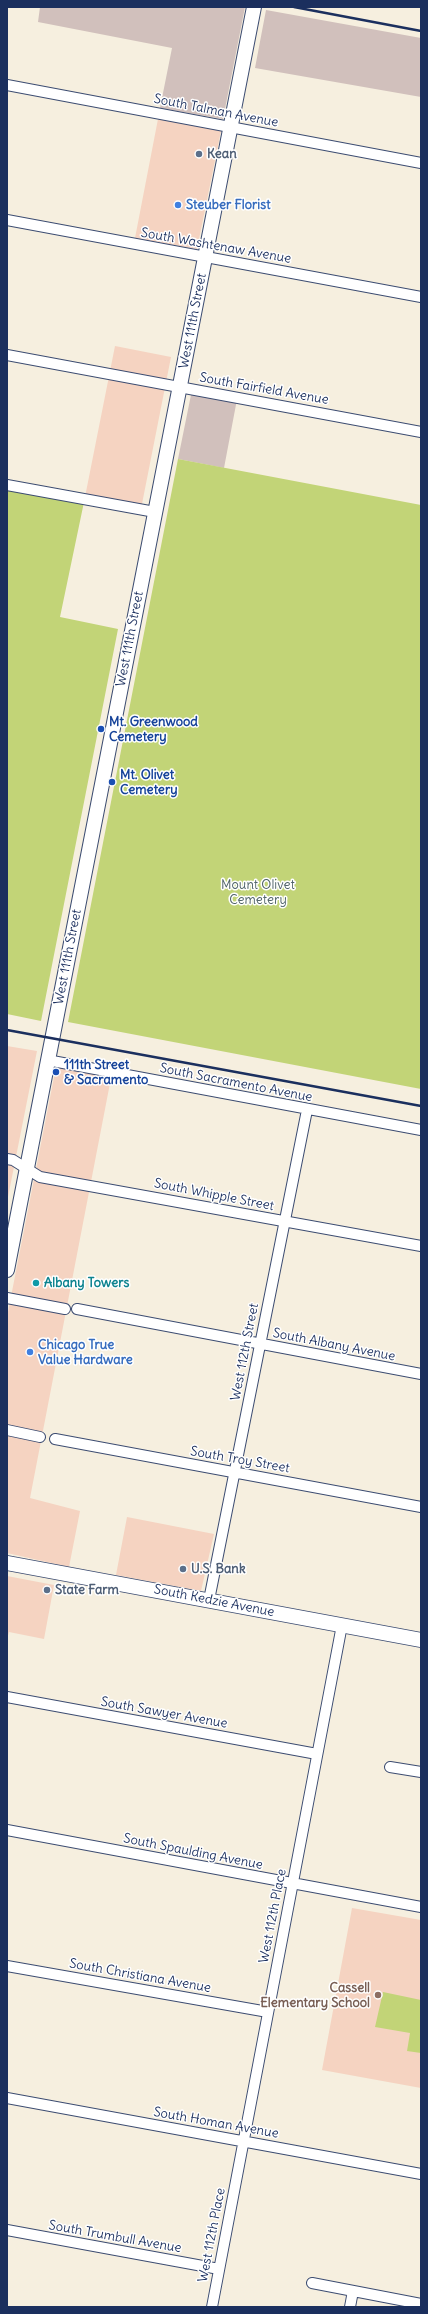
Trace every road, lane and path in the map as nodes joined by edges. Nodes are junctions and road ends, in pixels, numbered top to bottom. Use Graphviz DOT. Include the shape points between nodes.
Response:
graph roads {
  1 [pos="254,7"];
  2 [pos="7,85"];
  3 [pos="231,127"];
  4 [pos="421,162"];
  5 [pos="7,220"];
  6 [pos="205,257"];
  7 [pos="421,297"];
  8 [pos="7,355"];
  9 [pos="180,387"];
  10 [pos="421,432"];
  11 [pos="7,485"];
  12 [pos="155,512"];
  13 [pos="47,1060"];
  14 [pos="307,1110"];
  15 [pos="421,1130"];
  16 [pos="7,1159"];
  17 [pos="27,1169"];
  18 [pos="284,1222"];
  19 [pos="421,1246"];
  20 [pos="7,1270"];
  21 [pos="7,1298"];
  22 [pos="65,1309"];
  23 [pos="77,1309"];
  24 [pos="260,1344"];
  25 [pos="421,1374"];
  26 [pos="7,1430"];
  27 [pos="40,1436"];
  28 [pos="55,1439"];
  29 [pos="234,1472"];
  30 [pos="421,1506"];
  31 [pos="7,1563"];
  32 [pos="209,1600"];
  33 [pos="342,1625"];
  34 [pos="421,1640"];
  35 [pos="7,1697"];
  36 [pos="317,1754"];
  37 [pos="390,1767"];
  38 [pos="421,1772"];
  39 [pos="7,1830"];
  40 [pos="292,1884"];
  41 [pos="421,1907"];
  42 [pos="7,1966"];
  43 [pos="268,2012"];
  44 [pos="7,2098"];
  45 [pos="243,2142"];
  46 [pos="421,2174"];
  47 [pos="7,2230"];
  48 [pos="219,2269"];
  49 [pos="312,2283"];
  50 [pos="353,2291"];
  51 [pos="421,2304"];
  52 [pos="212,2307"];
  53 [pos="350,2307"];
  1 -- 3 [label="main road, West 111th Street"];
  2 -- 3 [label="street, South Talman Avenue"];
  3 -- 4 [label="street, South Talman Avenue"];
  3 -- 6 [label="main road, West 111th Street"];
  5 -- 6 [label="street, South Washtenaw Avenue"];
  6 -- 7 [label="street, South Washtenaw Avenue"];
  6 -- 9 [label="main road, West 111th Street"];
  8 -- 9 [label="street, South Fairfield Avenue"];
  9 -- 10 [label="street, South Fairfield Avenue"];
  9 -- 12 [label="main road, West 111th Street"];
  11 -- 12 [label="street"];
  12 -- 13 [label="main road, West 111th Street"];
  13 -- 14 [label="street, South Sacramento Avenue"];
  13 -- 17 [label="main road, West 111th Street"];
  14 -- 15 [label="street, South Sacramento Avenue"];
  14 -- 18 [label="street, West 112th Street"];
  16 -- 17 [label="street, South Whipple Street"];
  17 -- 18 [label="street, South Whipple Street" via="40,1177"];
  17 -- 20 [label="main road, West 111th Street"];
  18 -- 19 [label="street, South Whipple Street"];
  18 -- 24 [label="street, West 112th Street"];
  21 -- 22 [label="street"];
  23 -- 24 [label="street, South Albany Avenue"];
  24 -- 25 [label="street, South Albany Avenue"];
  24 -- 29 [label="street, West 112th Street"];
  26 -- 27 [label="street"];
  28 -- 29 [label="street, South Troy Street"];
  29 -- 30 [label="street, South Troy Street"];
  29 -- 32 [label="street, West 112th Street"];
  31 -- 32 [label="main road, South Kedzie Avenue"];
  32 -- 33 [label="main road, South Kedzie Avenue"];
  33 -- 34 [label="main road, South Kedzie Avenue"];
  33 -- 36 [label="street, West 112th Place"];
  35 -- 36 [label="street, South Sawyer Avenue"];
  36 -- 40 [label="street, West 112th Place"];
  37 -- 38 [label="street"];
  39 -- 40 [label="street, South Spaulding Avenue"];
  40 -- 41 [label="street, South Spaulding Avenue"];
  40 -- 43 [label="street, West 112th Place"];
  42 -- 43 [label="street, South Christiana Avenue"];
  43 -- 45 [label="street, West 112th Place"];
  44 -- 45 [label="street, South Homan Avenue"];
  45 -- 46 [label="street, South Homan Avenue"];
  45 -- 48 [label="street, West 112th Place"];
  47 -- 48 [label="street, South Trumbull Avenue"];
  48 -- 52 [label="street, West 112th Place"];
  49 -- 50 [label="street"];
  50 -- 51 [label="street"];
  50 -- 53 [label="street"];
}
